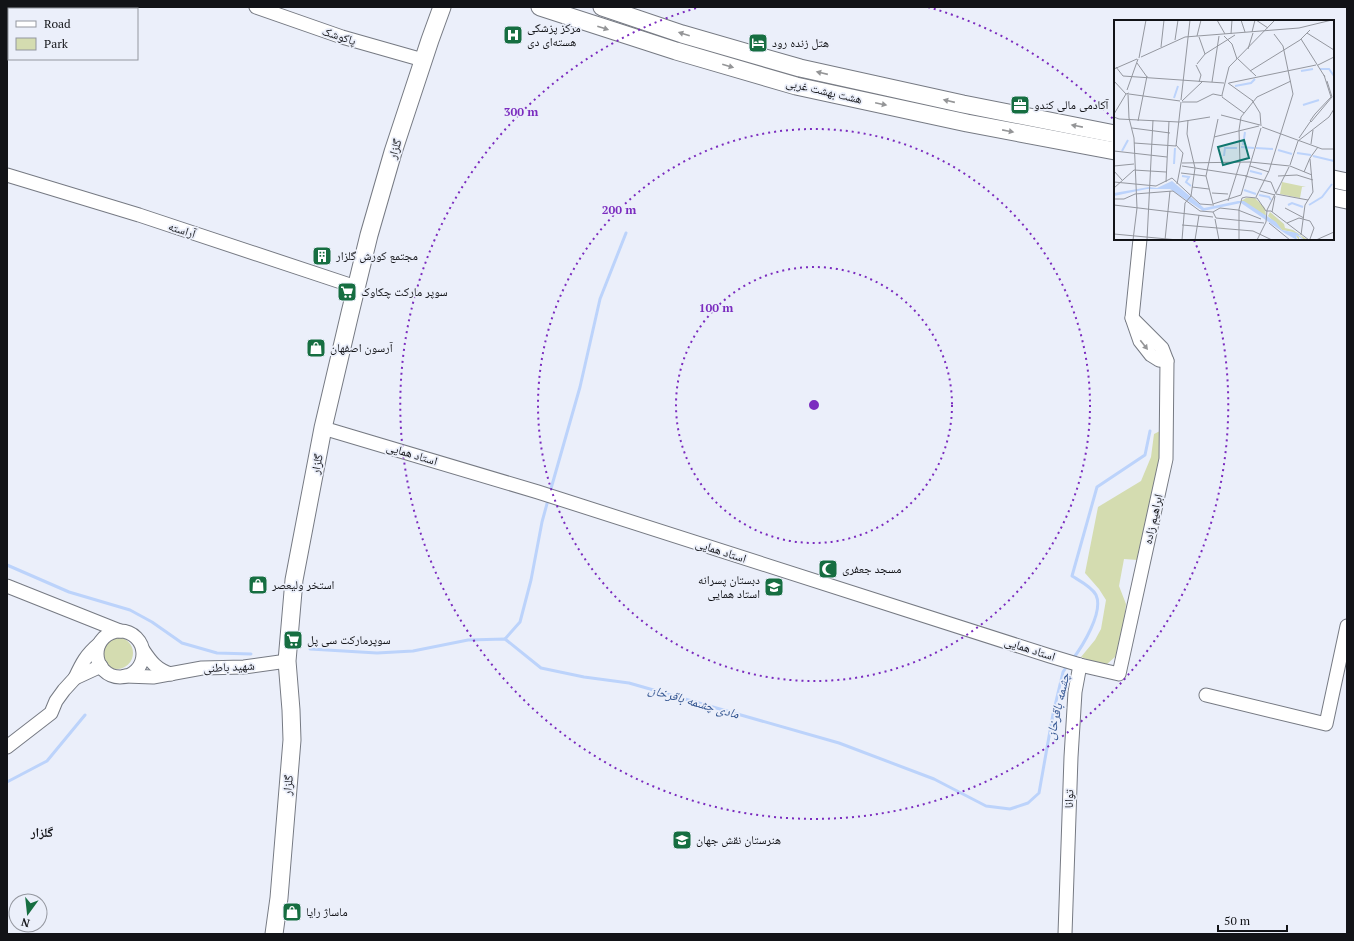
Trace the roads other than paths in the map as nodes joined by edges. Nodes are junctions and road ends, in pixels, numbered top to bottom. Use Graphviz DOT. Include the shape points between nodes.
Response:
graph roads {
  1 [pos="256,7"];
  2 [pos="450,7"];
  3 [pos="540,7"];
  4 [pos="602,7"];
  5 [pos="439,12"];
  6 [pos="423,60"];
  7 [pos="1114,134"];
  8 [pos="1114,151"];
  9 [pos="7,176"];
  10 [pos="1334,179"];
  11 [pos="1347,182"];
  12 [pos="1334,197"];
  13 [pos="1347,200"];
  14 [pos="1140,240"];
  15 [pos="356,287"];
  16 [pos="323,428"];
  17 [pos="7,586"];
  18 [pos="71,612"];
  19 [pos="1347,626"];
  20 [pos="120,631"];
  21 [pos="100,644"];
  22 [pos="143,650"];
  23 [pos="287,661"];
  24 [pos="1080,665"];
  25 [pos="101,666"];
  26 [pos="171,674"];
  27 [pos="1119,674"];
  28 [pos="125,676"];
  29 [pos="75,678"];
  30 [pos="1206,695"];
  31 [pos="7,747"];
  32 [pos="274,934"];
  33 [pos="1065,934"];
  1 -- 6 [label="street, پاکوشک" via="342,37"];
  2 -- 5 [label="main road"];
  3 -- 8 [label="main road, هشت بهشت غربی, one-way" via="676,52 796,86 967,123"];
  7 -- 4 [label="main road, هشت بهشت غربی, one-way" via="800,68 682,34"];
  5 -- 6 [label="main road, گلزار"];
  6 -- 15 [label="main road, گلزار"];
  9 -- 15 [label="street, آراسته" via="144,217"];
  10 -- 11 [label="main road"];
  12 -- 13 [label="main road"];
  14 -- 27 [label="street, ابراهیم زاده" via="1132,318 1140,341 1151,355 1167,362 1166,459"];
  15 -- 16 [label="main road, گلزار"];
  16 -- 23 [label="main road, گلزار" via="294,580"];
  16 -- 24 [label="street, استاد همایی" via="538,492"];
  17 -- 18 [label="street"];
  18 -- 20 [label="street"];
  18 -- 21 [label="street" via="96,632"];
  19 -- 30 [label="street" via="1326,724"];
  20 -- 21 [label="street" via="108,634"];
  20 -- 22 [label="street" via="133,635"];
  21 -- 25 [label="street" via="98,659"];
  21 -- 29 [label="street" via="83,660"];
  22 -- 26 [label="street" via="150,662 163,672"];
  22 -- 28 [label="street" via="141,664 137,670"];
  23 -- 26 [label="street, شهید باطنی" via="244,667 202,668"];
  23 -- 32 [label="main road, گلزار" via="292,740"];
  24 -- 27 [label="street, استاد همایی"];
  24 -- 33 [label="street, توانا" via="1075,692 1071,757"];
  25 -- 28 [label="street" via="112,675"];
  25 -- 29 [label="street"];
  26 -- 28 [label="street, شهید باطنی" via="153,677"];
  29 -- 31 [label="street" via="60,696 51,713"];
}
